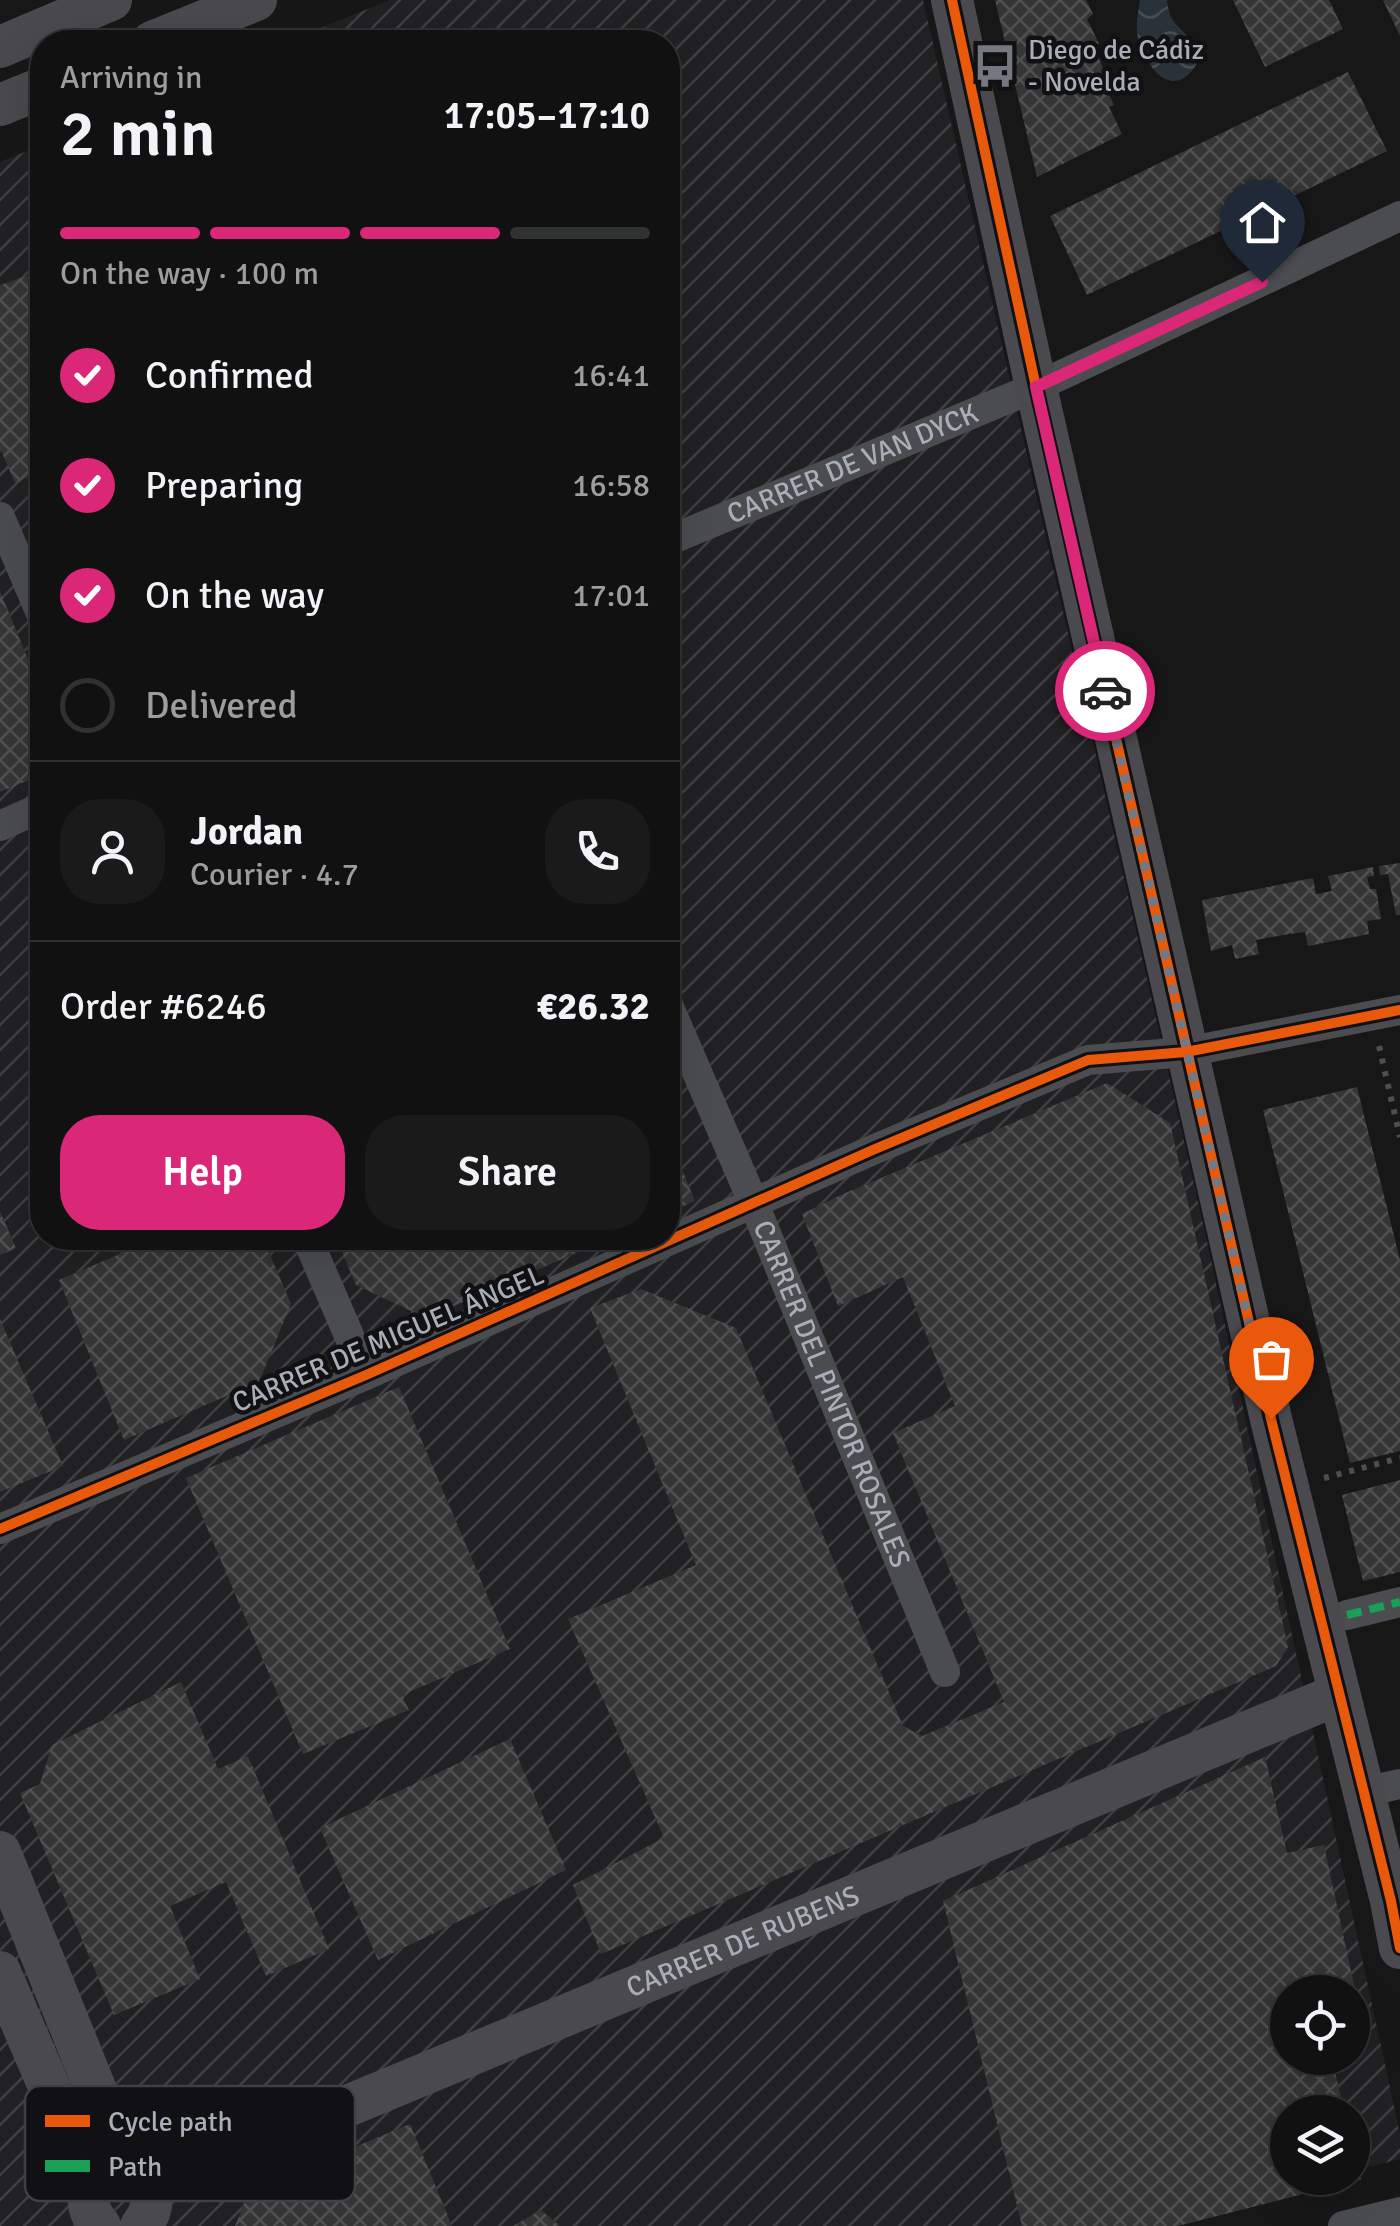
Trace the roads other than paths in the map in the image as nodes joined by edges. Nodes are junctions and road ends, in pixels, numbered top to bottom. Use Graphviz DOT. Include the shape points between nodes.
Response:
graph roads {
  1 [pos="111,0"];
  2 [pos="256,0"];
  3 [pos="952,0"];
  4 [pos="22,26"];
  5 [pos="182,30"];
  6 [pos="30,93"];
  7 [pos="0,105"];
  8 [pos="1400,216"];
  9 [pos="1036,387"];
  10 [pos="0,517"];
  11 [pos="680,537"];
  12 [pos="30,588"];
  13 [pos="30,812"];
  14 [pos="0,826"];
  15 [pos="1400,1010"];
  16 [pos="680,1034"];
  17 [pos="1186,1052"];
  18 [pos="754,1204"];
  19 [pos="680,1237"];
  20 [pos="313,1250"];
  21 [pos="650,1250"];
  22 [pos="366,1375"];
  23 [pos="0,1530"];
  24 [pos="1400,1602"];
  25 [pos="1347,1615"];
  26 [pos="945,1672"];
  27 [pos="1338,1694"];
  28 [pos="1382,1788"];
  29 [pos="0,1852"];
  30 [pos="1400,1948"];
  31 [pos="0,1972"];
  32 [pos="57,2086"];
  33 [pos="78,2086"];
  34 [pos="355,2109"];
  35 [pos="1400,2212"];
  36 [pos="1343,2226"];
  1 -- 4 [label="street"];
  2 -- 5 [label="street"];
  3 -- 9 [label="street"];
  6 -- 7 [label="street"];
  8 -- 9 [label="street, CARRER DE VAN DYCK"];
  9 -- 11 [label="street, CARRER DE VAN DYCK"];
  9 -- 17 [label="street"];
  10 -- 12 [label="street"];
  13 -- 14 [label="street"];
  15 -- 17 [label="street, CARRER DE MIGUEL ÁNGEL"];
  16 -- 18 [label="street, CARRER DEL PINTOR ROSALES"];
  17 -- 18 [label="street, CARRER DE MIGUEL ÁNGEL" via="1088,1060"];
  17 -- 27 [label="street"];
  18 -- 19 [label="street, CARRER DE MIGUEL ÁNGEL"];
  18 -- 26 [label="street, CARRER DEL PINTOR ROSALES"];
  20 -- 22 [label="street"];
  21 -- 22 [label="street, CARRER DE MIGUEL ÁNGEL"];
  22 -- 23 [label="street, CARRER DE MIGUEL ÁNGEL"];
  24 -- 25 [label="street"];
  27 -- 28 [label="street"];
  27 -- 34 [label="street, CARRER DE RUBENS"];
  28 -- 30 [label="street"];
  29 -- 33 [label="street"];
  31 -- 32 [label="street"];
  35 -- 36 [label="street"];
}
